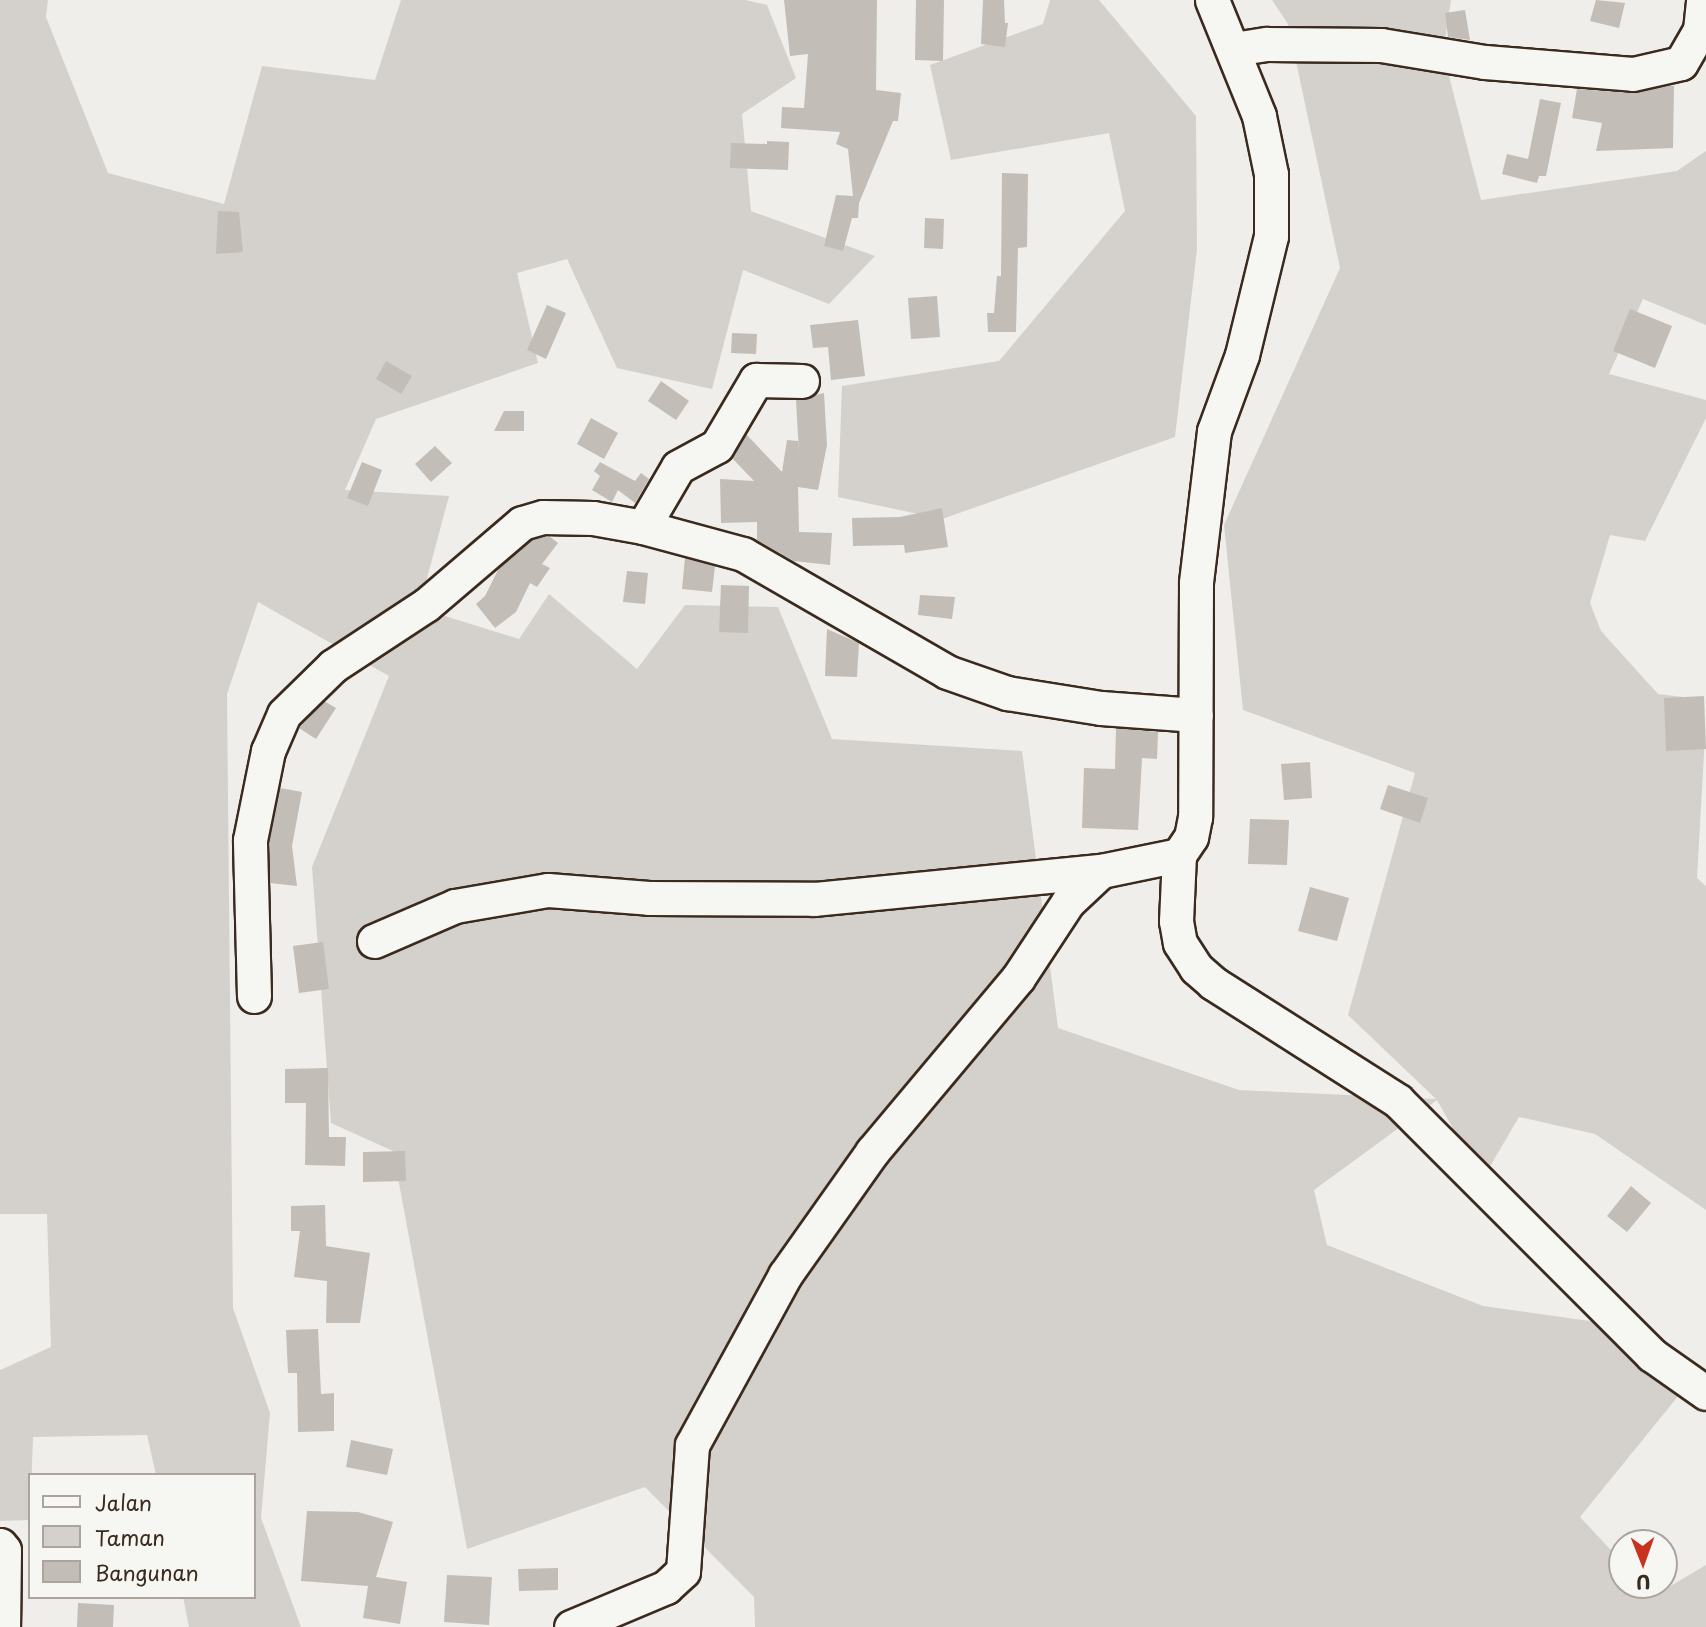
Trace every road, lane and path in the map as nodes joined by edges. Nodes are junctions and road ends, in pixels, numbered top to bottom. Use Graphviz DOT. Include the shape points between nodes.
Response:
graph roads {
  1 [pos="1212,0"];
  2 [pos="1703,0"];
  3 [pos="1234,49"];
  4 [pos="802,381"];
  5 [pos="643,527"];
  6 [pos="1196,715"];
  7 [pos="1180,855"];
  8 [pos="1101,871"];
  9 [pos="374,941"];
  10 [pos="254,996"];
  11 [pos="1706,1393"];
  12 [pos="0,1545"];
  13 [pos="3,1627"];
  14 [pos="571,1627"];
  1 -- 3 [label="street"];
  2 -- 3 [label="street" via="1700,30 1681,63 1633,74 1485,62 1381,45 1267,44"];
  3 -- 6 [label="street" via="1259,116 1271,174 1271,236 1242,355 1214,430 1196,583"];
  4 -- 5 [label="street" via="755,380 716,446 677,467"];
  5 -- 6 [label="street" via="743,554 947,672 1007,694 1101,708"];
  5 -- 10 [label="street" via="593,518 543,517 522,523 426,605 333,666 297,698 268,751 250,841"];
  6 -- 7 [label="street" via="1195,817 1191,837"];
  7 -- 8 [label="street"];
  7 -- 11 [label="street" via="1176,921 1180,943 1196,968 1398,1101 1652,1355"];
  8 -- 9 [label="street" via="814,899 649,898 548,890 455,906"];
  8 -- 14 [label="street" via="1068,902 1018,978 872,1152 785,1275 692,1445 683,1571 666,1587"];
  12 -- 13 [label="street" via="4,1550"];
}
